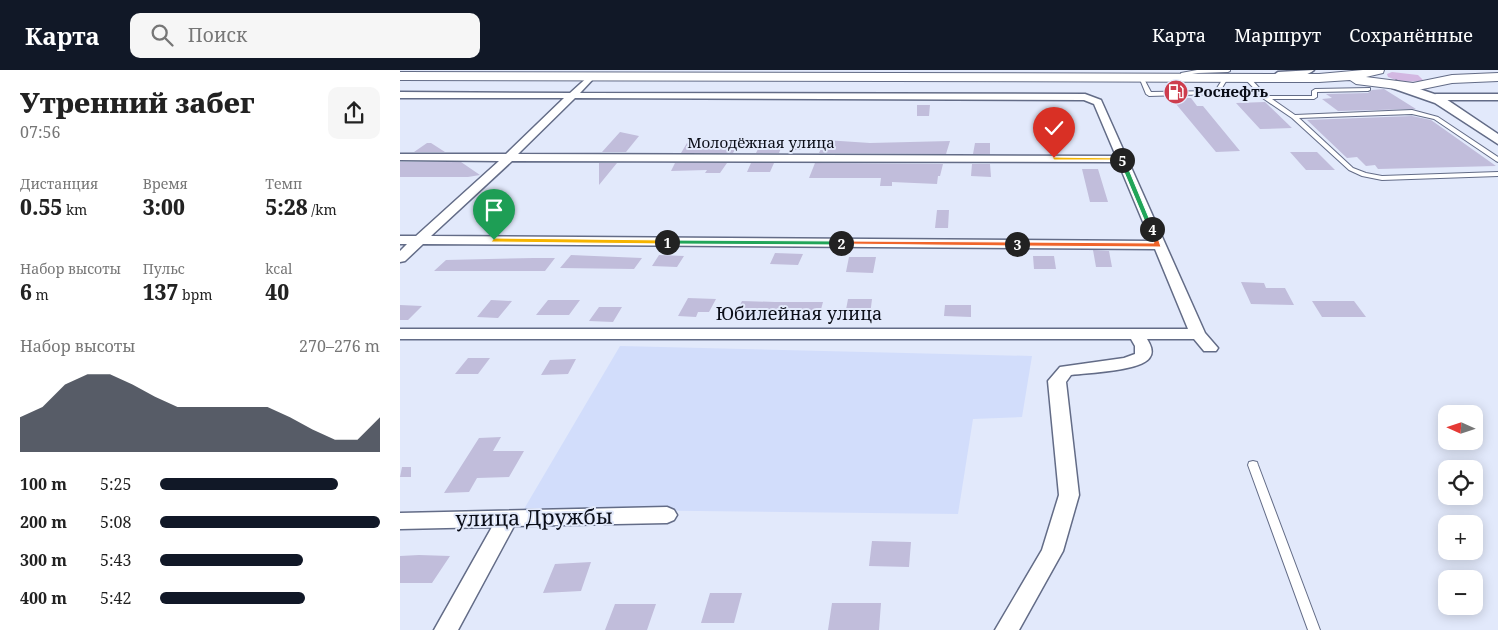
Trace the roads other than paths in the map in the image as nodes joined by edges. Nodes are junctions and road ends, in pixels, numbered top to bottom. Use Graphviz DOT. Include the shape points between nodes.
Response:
graph roads {
  1 [pos="1228,73"];
  2 [pos="1315,74"];
  3 [pos="1370,75"];
  4 [pos="400,76"];
  5 [pos="591,77"];
  6 [pos="1141,77"];
  7 [pos="1496,77"];
  8 [pos="1247,78"];
  9 [pos="1393,85"];
  10 [pos="1434,91"];
  11 [pos="400,95"];
  12 [pos="573,96"];
  13 [pos="1498,97"];
  14 [pos="1266,98"];
  15 [pos="1294,117"];
  16 [pos="1498,140"];
  17 [pos="1483,150"];
  18 [pos="1498,150"];
  19 [pos="400,157"];
  20 [pos="509,157"];
  21 [pos="1122,159"];
  22 [pos="1498,160"];
  23 [pos="1498,174"];
  24 [pos="400,240"];
  25 [pos="420,240"];
  26 [pos="1158,245"];
  27 [pos="400,258"];
  28 [pos="400,334"];
  29 [pos="1138,334"];
  30 [pos="1198,334"];
  31 [pos="1210,348"];
  32 [pos="1253,465"];
  33 [pos="667,515"];
  34 [pos="507,519"];
  35 [pos="400,522"];
  36 [pos="446,630"];
  37 [pos="1008,630"];
  38 [pos="1314,630"];
  1 -- 2 [label="street"];
  1 -- 6 [label="main road" via="1184,78"];
  1 -- 6 [label="lane" via="1217,92 1149,94"];
  1 -- 8 [label="main road"];
  2 -- 3 [label="main road"];
  2 -- 8 [label="main road"];
  2 -- 9 [label="main road"];
  3 -- 9 [label="main road"];
  3 -- 14 [label="lane" via="1315,91 1314,97"];
  4 -- 5 [label="main road"];
  5 -- 6 [label="main road"];
  5 -- 12 [label="street"];
  7 -- 10 [label="main road"];
  7 -- 10 [label="main road" via="1420,73 1430,78"];
  8 -- 14 [label="lane"];
  9 -- 10 [label="main road"];
  9 -- 10 [label="street"];
  10 -- 13 [label="street"];
  10 -- 16 [label="street"];
  11 -- 12 [label="street"];
  12 -- 20 [label="street"];
  12 -- 21 [label="street" via="1085,97 1098,102"];
  14 -- 15 [label="lane"];
  15 -- 17 [label="lane" via="1426,114"];
  15 -- 23 [label="lane" via="1351,169 1364,175 1382,178"];
  17 -- 18 [label="lane"];
  17 -- 22 [label="lane"];
  19 -- 20 [label="street, Молодёжная улица"];
  20 -- 21 [label="street, Молодёжная улица"];
  20 -- 25 [label="street"];
  21 -- 26 [label="street"];
  24 -- 25 [label="street"];
  25 -- 26 [label="street"];
  25 -- 27 [label="street"];
  26 -- 30 [label="street"];
  28 -- 29 [label="street, Юбилейная улица"];
  29 -- 30 [label="street, Юбилейная улица"];
  29 -- 37 [label="street" via="1143,356 1128,363 1066,371 1057,381 1069,495 1052,551"];
  30 -- 31 [label="street"];
  32 -- 38 [label="lane"];
  33 -- 34 [label="street, улица Дружбы"];
  34 -- 35 [label="street, улица Дружбы"];
  34 -- 36 [label="street"];
}
